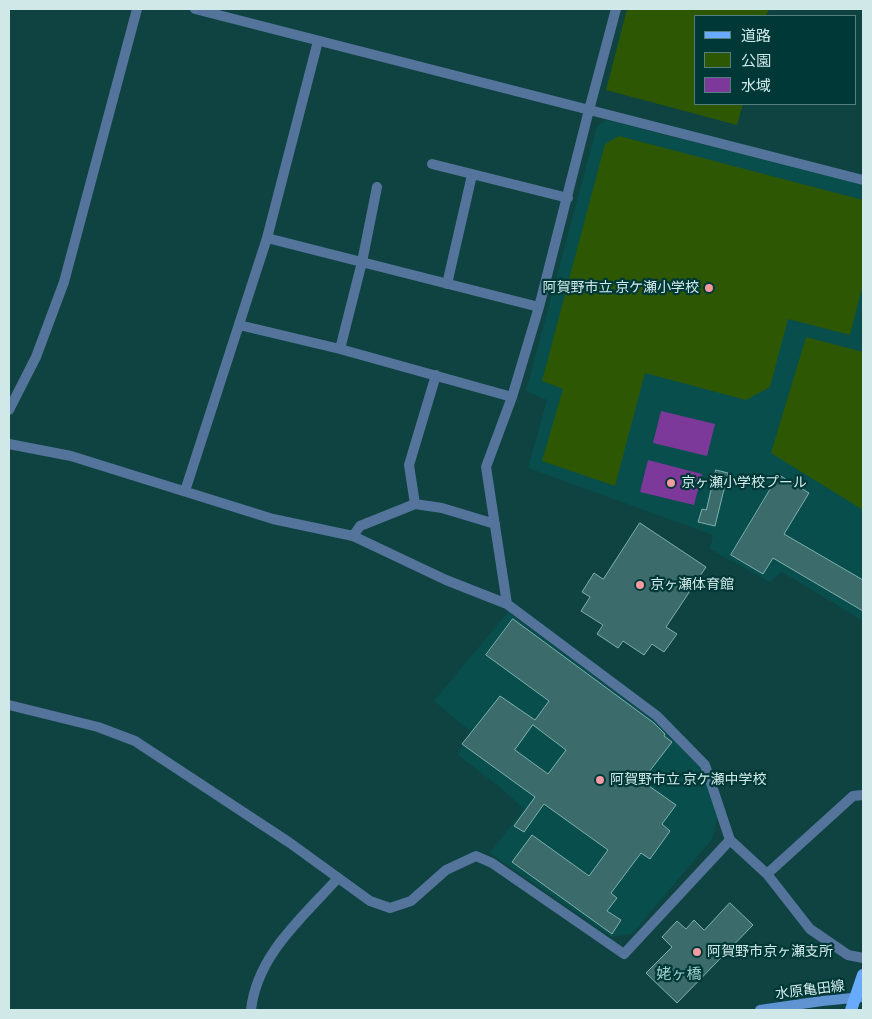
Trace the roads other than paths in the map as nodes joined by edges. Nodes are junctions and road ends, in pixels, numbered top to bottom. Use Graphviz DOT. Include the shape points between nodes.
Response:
graph roads {
  1 [pos="137,9"];
  2 [pos="194,9"];
  3 [pos="616,9"];
  4 [pos="318,41"];
  5 [pos="589,110"];
  6 [pos="432,164"];
  7 [pos="472,175"];
  8 [pos="863,180"];
  9 [pos="377,187"];
  10 [pos="568,198"];
  11 [pos="267,238"];
  12 [pos="362,262"];
  13 [pos="447,284"];
  14 [pos="539,307"];
  15 [pos="239,325"];
  16 [pos="340,348"];
  17 [pos="436,375"];
  18 [pos="512,396"];
  19 [pos="9,410"];
  20 [pos="9,444"];
  21 [pos="185,492"];
  22 [pos="415,504"];
  23 [pos="495,524"];
  24 [pos="353,536"];
  25 [pos="507,604"];
  26 [pos="9,705"];
  27 [pos="863,795"];
  28 [pos="730,840"];
  29 [pos="767,874"];
  30 [pos="338,878"];
  31 [pos="863,958"];
  32 [pos="863,975"];
  33 [pos="857,1002"];
  34 [pos="251,1010"];
  35 [pos="760,1010"];
  1 -- 19 [label="street" via="64,282 36,357"];
  2 -- 4 [label="street"];
  3 -- 5 [label="street"];
  4 -- 5 [label="street"];
  4 -- 11 [label="street"];
  5 -- 8 [label="street"];
  5 -- 10 [label="street"];
  6 -- 7 [label="street"];
  7 -- 10 [label="street"];
  7 -- 13 [label="street"];
  9 -- 12 [label="street"];
  10 -- 14 [label="street"];
  11 -- 12 [label="street"];
  11 -- 15 [label="street"];
  12 -- 13 [label="street"];
  12 -- 16 [label="street"];
  13 -- 14 [label="street"];
  14 -- 18 [label="street"];
  15 -- 16 [label="street"];
  15 -- 21 [label="street"];
  16 -- 17 [label="street"];
  17 -- 18 [label="street"];
  17 -- 22 [label="street" via="409,465"];
  18 -- 23 [label="street" via="486,467"];
  20 -- 21 [label="street" via="71,456"];
  21 -- 24 [label="street" via="273,519"];
  22 -- 23 [label="street" via="442,508"];
  22 -- 24 [label="street" via="360,526"];
  23 -- 25 [label="street"];
  24 -- 25 [label="street" via="446,580"];
  25 -- 28 [label="street" via="657,716 704,765"];
  26 -- 30 [label="street" via="98,727 135,741"];
  27 -- 29 [label="street" via="853,796"];
  28 -- 29 [label="street"];
  28 -- 30 [label="street" via="624,954 492,863 476,856 446,870 411,901 390,908 370,901"];
  29 -- 31 [label="street" via="810,929 848,955"];
  30 -- 34 [label="street" via="269,957 259,977"];
  32 -- 33 [label="main road"];
  33 -- 35 [label="main road, 水原亀田線" via="822,1001"];
}
